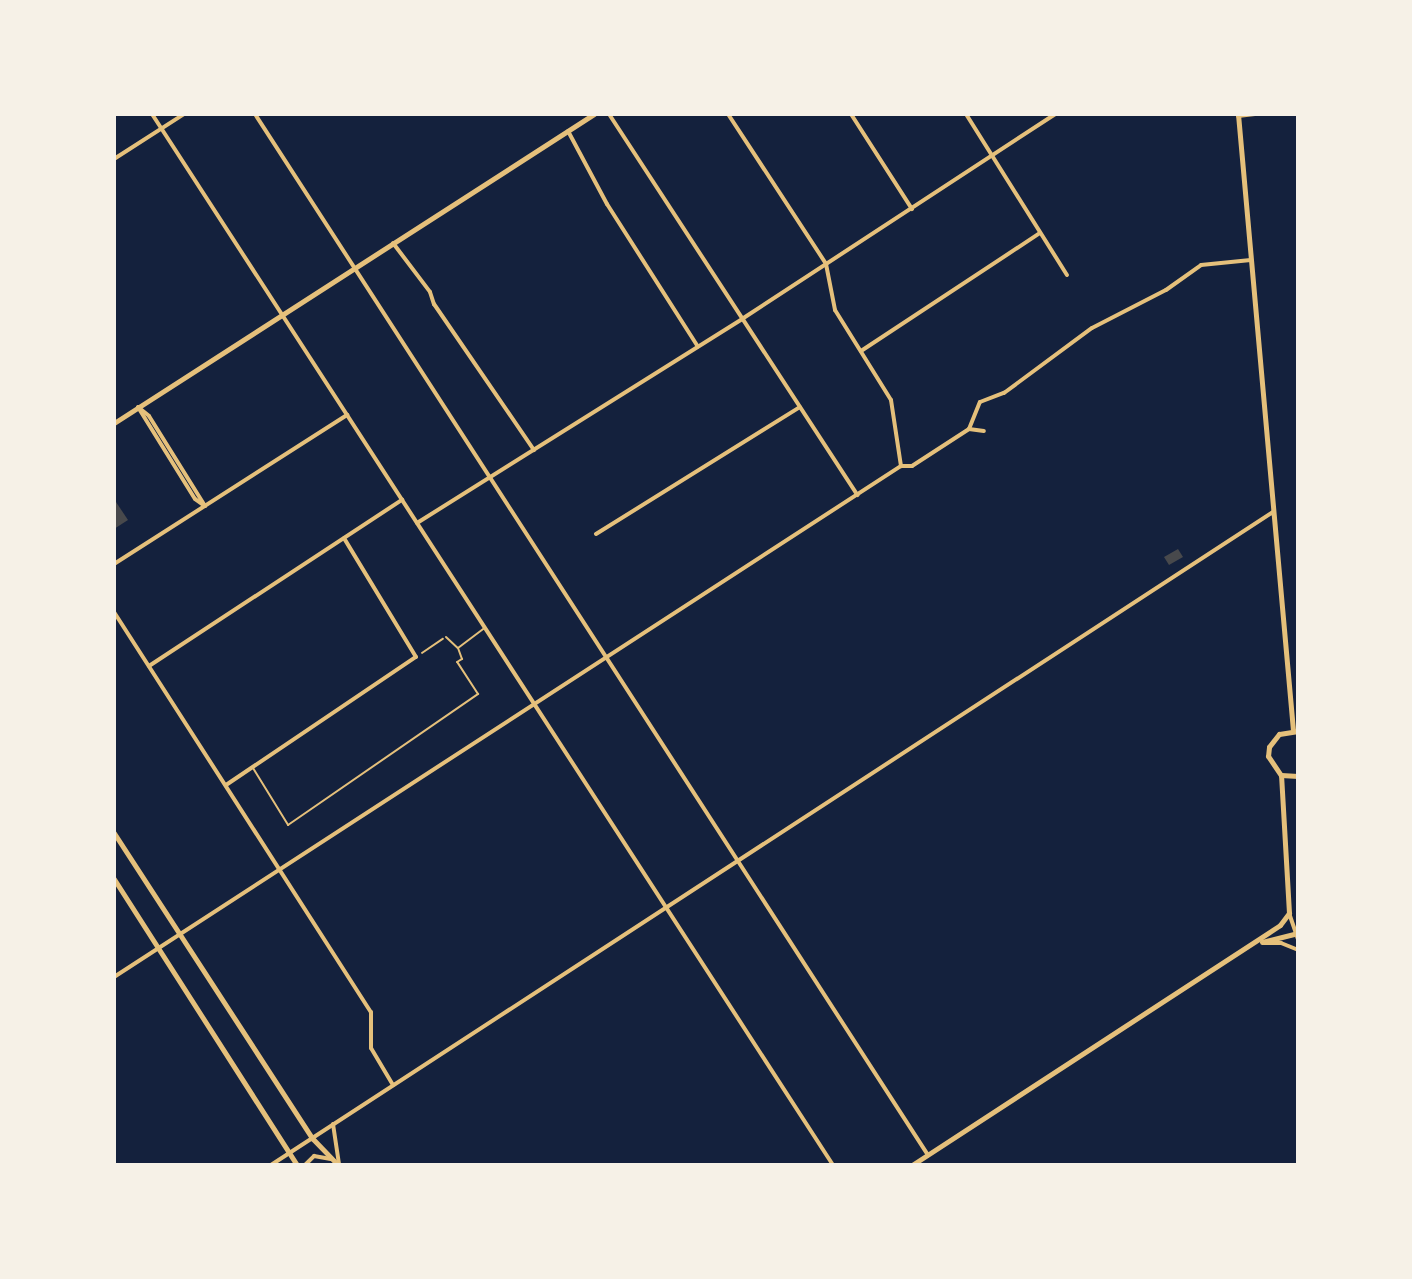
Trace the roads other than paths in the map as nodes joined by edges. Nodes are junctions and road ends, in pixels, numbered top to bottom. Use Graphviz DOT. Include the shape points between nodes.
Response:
graph roads {
  1 [pos="152,114"];
  2 [pos="183,114"];
  3 [pos="255,114"];
  4 [pos="594,114"];
  5 [pos="609,114"];
  6 [pos="728,114"];
  7 [pos="851,114"];
  8 [pos="966,114"];
  9 [pos="1054,114"];
  10 [pos="1256,114"];
  11 [pos="1238,115"];
  12 [pos="161,129"];
  13 [pos="568,131"];
  14 [pos="993,155"];
  15 [pos="114,159"];
  16 [pos="912,209"];
  17 [pos="1040,234"];
  18 [pos="393,243"];
  19 [pos="1251,260"];
  20 [pos="826,264"];
  21 [pos="355,268"];
  22 [pos="1067,275"];
  23 [pos="282,315"];
  24 [pos="742,319"];
  25 [pos="698,347"];
  26 [pos="861,351"];
  27 [pos="138,407"];
  28 [pos="800,407"];
  29 [pos="347,415"];
  30 [pos="114,423"];
  31 [pos="969,429"];
  32 [pos="984,431"];
  33 [pos="534,450"];
  34 [pos="175,456"];
  35 [pos="169,459"];
  36 [pos="901,466"];
  37 [pos="490,478"];
  38 [pos="857,495"];
  39 [pos="402,500"];
  40 [pos="204,506"];
  41 [pos="1274,512"];
  42 [pos="417,523"];
  43 [pos="596,534"];
  44 [pos="344,538"];
  45 [pos="114,564"];
  46 [pos="114,612"];
  47 [pos="485,628"];
  48 [pos="446,637"];
  49 [pos="458,648"];
  50 [pos="607,658"];
  51 [pos="148,666"];
  52 [pos="535,705"];
  53 [pos="1295,731"];
  54 [pos="253,768"];
  55 [pos="1281,775"];
  56 [pos="1298,776"];
  57 [pos="226,785"];
  58 [pos="114,833"];
  59 [pos="738,861"];
  60 [pos="281,869"];
  61 [pos="114,879"];
  62 [pos="667,908"];
  63 [pos="1289,914"];
  64 [pos="180,934"];
  65 [pos="1297,935"];
  66 [pos="1257,943"];
  67 [pos="159,948"];
  68 [pos="1298,950"];
  69 [pos="114,976"];
  70 [pos="393,1084"];
  71 [pos="333,1124"];
  72 [pos="312,1138"];
  73 [pos="290,1153"];
  74 [pos="928,1155"];
  75 [pos="337,1164"];
  76 [pos="271,1165"];
  77 [pos="297,1165"];
  78 [pos="305,1165"];
  79 [pos="833,1165"];
  80 [pos="912,1165"];
  1 -- 12 [label="street"];
  2 -- 12 [label="street"];
  3 -- 21 [label="street"];
  4 -- 13 [label="street"];
  5 -- 24 [label="street"];
  6 -- 20 [label="street"];
  7 -- 16 [label="street"];
  8 -- 14 [label="street"];
  9 -- 14 [label="street"];
  10 -- 11 [label="street"];
  11 -- 19 [label="street"];
  12 -- 15 [label="street"];
  12 -- 23 [label="street"];
  13 -- 18 [label="street"];
  13 -- 25 [label="street" via="607,204"];
  14 -- 16 [label="street"];
  14 -- 17 [label="street"];
  16 -- 20 [label="street"];
  17 -- 22 [label="street"];
  17 -- 26 [label="street"];
  18 -- 21 [label="street"];
  18 -- 33 [label="street"];
  19 -- 31 [label="street" via="1201,265 1166,290 1100,323 1004,393 980,402"];
  19 -- 41 [label="street"];
  20 -- 24 [label="street"];
  20 -- 26 [label="street" via="835,310"];
  21 -- 23 [label="street"];
  21 -- 37 [label="street"];
  23 -- 27 [label="street"];
  23 -- 29 [label="street"];
  24 -- 25 [label="street"];
  24 -- 28 [label="street"];
  25 -- 33 [label="street"];
  26 -- 36 [label="street" via="891,400"];
  27 -- 30 [label="street"];
  27 -- 34 [label="street" via="149,416"];
  27 -- 35 [label="street"];
  28 -- 38 [label="street"];
  28 -- 43 [label="street"];
  29 -- 39 [label="street"];
  29 -- 40 [label="street"];
  31 -- 32 [label="street"];
  31 -- 36 [label="street" via="912,466"];
  33 -- 37 [label="street"];
  34 -- 35 [label="street"];
  34 -- 40 [label="street"];
  35 -- 40 [label="street" via="195,499"];
  36 -- 38 [label="street"];
  37 -- 42 [label="street"];
  37 -- 50 [label="street"];
  38 -- 50 [label="street"];
  39 -- 42 [label="street"];
  39 -- 44 [label="street"];
  40 -- 45 [label="street"];
  41 -- 53 [label="street"];
  41 -- 59 [label="street"];
  42 -- 47 [label="street"];
  44 -- 51 [label="street"];
  44 -- 54 [label="street" via="416,657"];
  46 -- 51 [label="street"];
  47 -- 49 [label="lane"];
  47 -- 52 [label="street"];
  48 -- 49 [label="lane"];
  49 -- 54 [label="lane" via="462,659 458,662 478,694 288,825"];
  50 -- 52 [label="street"];
  50 -- 59 [label="street"];
  51 -- 57 [label="street"];
  52 -- 60 [label="street"];
  52 -- 62 [label="street"];
  53 -- 55 [label="street" via="1279,734 1269,747 1270,764"];
  54 -- 57 [label="street"];
  55 -- 56 [label="street"];
  55 -- 63 [label="street"];
  57 -- 60 [label="street"];
  58 -- 64 [label="street"];
  59 -- 62 [label="street"];
  59 -- 74 [label="street"];
  60 -- 64 [label="street"];
  60 -- 70 [label="street" via="371,1012 370,1048"];
  61 -- 67 [label="street"];
  62 -- 70 [label="street"];
  62 -- 79 [label="street"];
  63 -- 65 [label="street"];
  63 -- 66 [label="street"];
  64 -- 67 [label="street"];
  64 -- 72 [label="street"];
  65 -- 66 [label="street"];
  66 -- 68 [label="street" via="1281,943"];
  66 -- 74 [label="street"];
  67 -- 69 [label="street"];
  67 -- 73 [label="street"];
  70 -- 71 [label="street"];
  71 -- 72 [label="street"];
  71 -- 75 [label="street"];
  72 -- 73 [label="street"];
  72 -- 75 [label="street"];
  73 -- 76 [label="street"];
  73 -- 77 [label="street"];
  74 -- 80 [label="street"];
  75 -- 78 [label="street" via="314,1156"];
}
